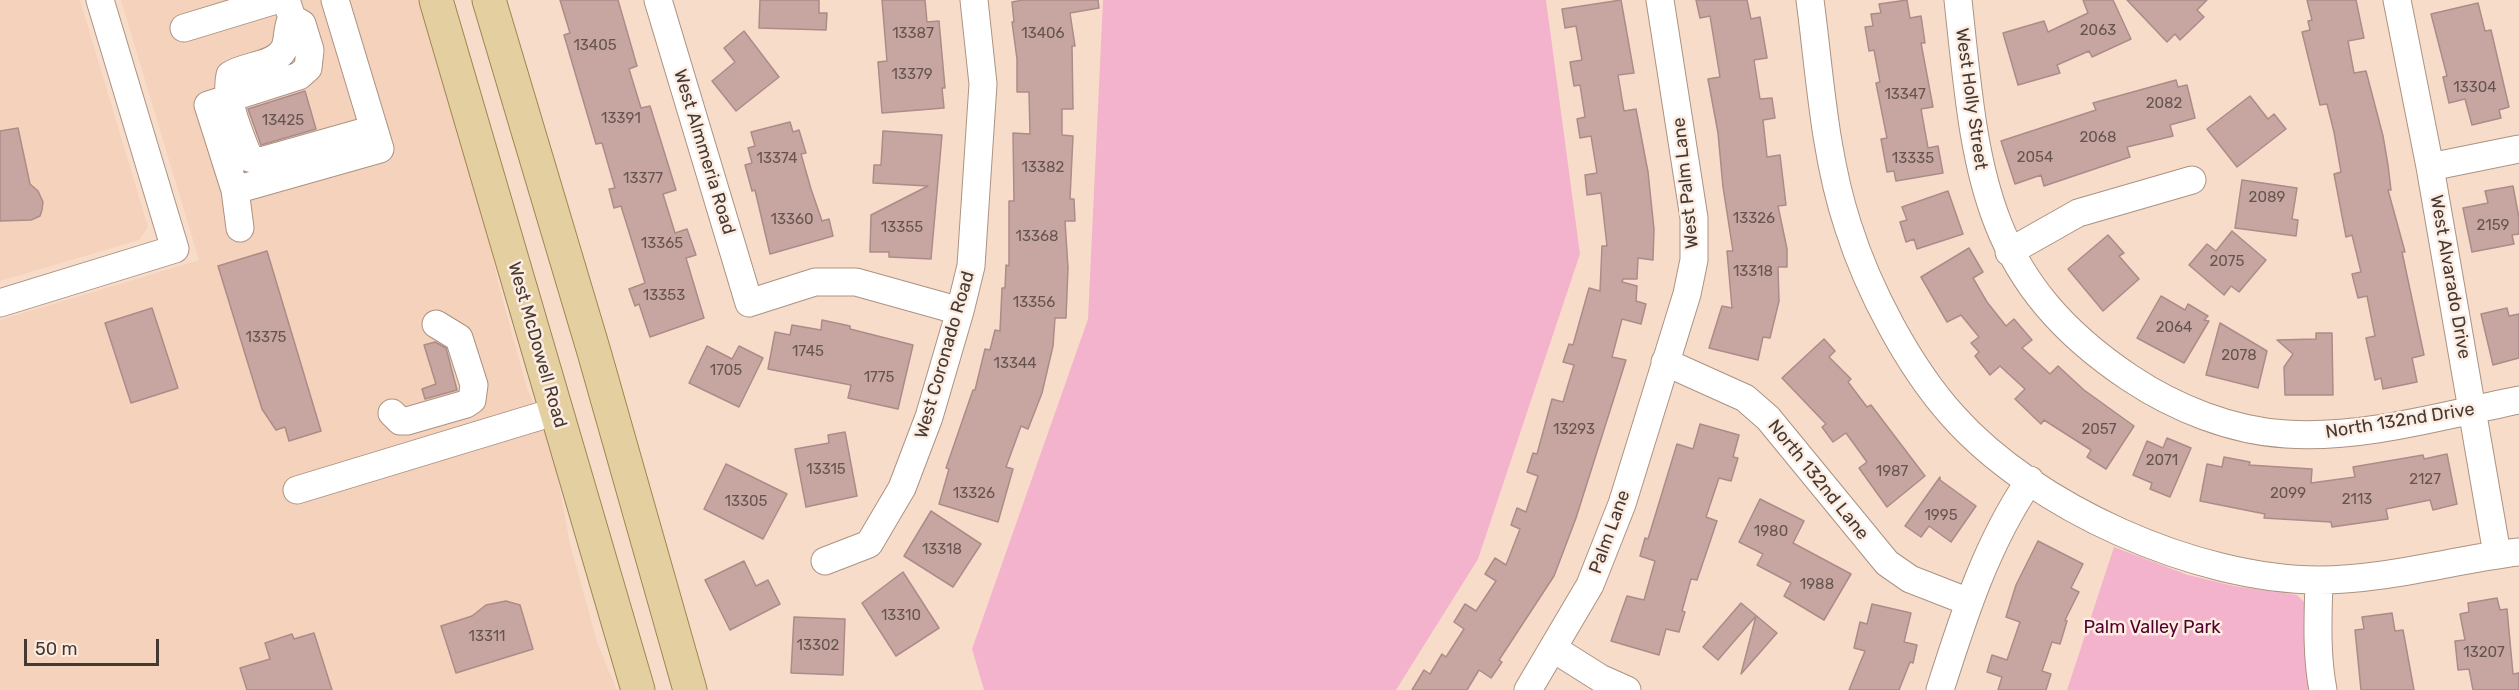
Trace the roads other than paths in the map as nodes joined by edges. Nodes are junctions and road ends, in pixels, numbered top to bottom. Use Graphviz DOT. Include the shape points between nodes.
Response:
graph roads {
  1 [pos="100,0"];
  2 [pos="335,0"];
  3 [pos="436,0"];
  4 [pos="489,0"];
  5 [pos="660,0"];
  6 [pos="975,0"];
  7 [pos="1660,0"];
  8 [pos="1810,0"];
  9 [pos="1958,0"];
  10 [pos="2397,0"];
  11 [pos="284,6"];
  12 [pos="184,28"];
  13 [pos="230,97"];
  14 [pos="374,129"];
  15 [pos="2519,149"];
  16 [pos="2430,167"];
  17 [pos="2192,180"];
  18 [pos="235,190"];
  19 [pos="240,228"];
  20 [pos="2008,252"];
  21 [pos="0,303"];
  22 [pos="960,311"];
  23 [pos="436,324"];
  24 [pos="1665,362"];
  25 [pos="2144,387"];
  26 [pos="2519,400"];
  27 [pos="2473,409"];
  28 [pos="557,411"];
  29 [pos="393,413"];
  30 [pos="2030,480"];
  31 [pos="297,490"];
  32 [pos="2508,553"];
  33 [pos="825,561"];
  34 [pos="2319,580"];
  35 [pos="1969,602"];
  36 [pos="1554,649"];
  37 [pos="686,675"];
  38 [pos="636,682"];
  39 [pos="1528,690"];
  40 [pos="1627,690"];
  41 [pos="1940,690"];
  42 [pos="2323,690"];
  1 -- 21 [label="street" via="175,249"];
  2 -- 14 [label="street"];
  3 -- 28 [label="main road, West McDowell Road"];
  4 -- 37 [label="main road"];
  5 -- 22 [label="street, West Almmeria Road" via="749,303 815,282 856,282"];
  6 -- 22 [label="street, West Coronado Road" via="983,84 971,266"];
  7 -- 24 [label="street, West Palm Lane" via="1694,218 1695,260"];
  8 -- 30 [label="street" via="1837,189 1877,301 1951,415"];
  9 -- 20 [label="street, West Holly Street" via="1982,177"];
  10 -- 16 [label="street, West Alvarado Drive"];
  11 -- 12 [label="street"];
  11 -- 13 [label="street" via="287,26 283,52 276,59 230,75"];
  13 -- 14 [label="street" via="249,158 261,161"];
  13 -- 18 [label="street" via="208,105"];
  14 -- 18 [label="street" via="380,148"];
  15 -- 16 [label="street"];
  16 -- 27 [label="street, West Alvarado Drive"];
  17 -- 20 [label="street" via="2078,213"];
  18 -- 19 [label="street"];
  20 -- 25 [label="street, West Holly Street" via="2037,295 2070,331 2095,354"];
  22 -- 33 [label="street, West Coronado Road" via="929,417 902,488 869,544"];
  23 -- 29 [label="street" via="459,338 474,385 472,400 407,421 400,421"];
  24 -- 35 [label="street, North 132nd Lane" via="1745,398 1768,418 1887,563 1910,579"];
  24 -- 36 [label="street, Palm Lane" via="1614,525 1590,585"];
  25 -- 27 [label="street, North 132nd Drive" via="2220,421 2286,434 2329,434"];
  26 -- 27 [label="street, North 132nd Drive"];
  27 -- 32 [label="street, West Alvarado Drive"];
  28 -- 31 [label="street"];
  28 -- 38 [label="main road, West McDowell Road"];
  30 -- 34 [label="street" via="2085,516 2174,554 2238,570"];
  30 -- 35 [label="street" via="2000,530"];
  32 -- 34 [label="street" via="2418,570"];
  34 -- 42 [label="street" via="2318,637"];
  35 -- 41 [label="street"];
  36 -- 39 [label="street, Palm Lane"];
  36 -- 40 [label="street"];
  37 -- 38 [label="main road"];
}
